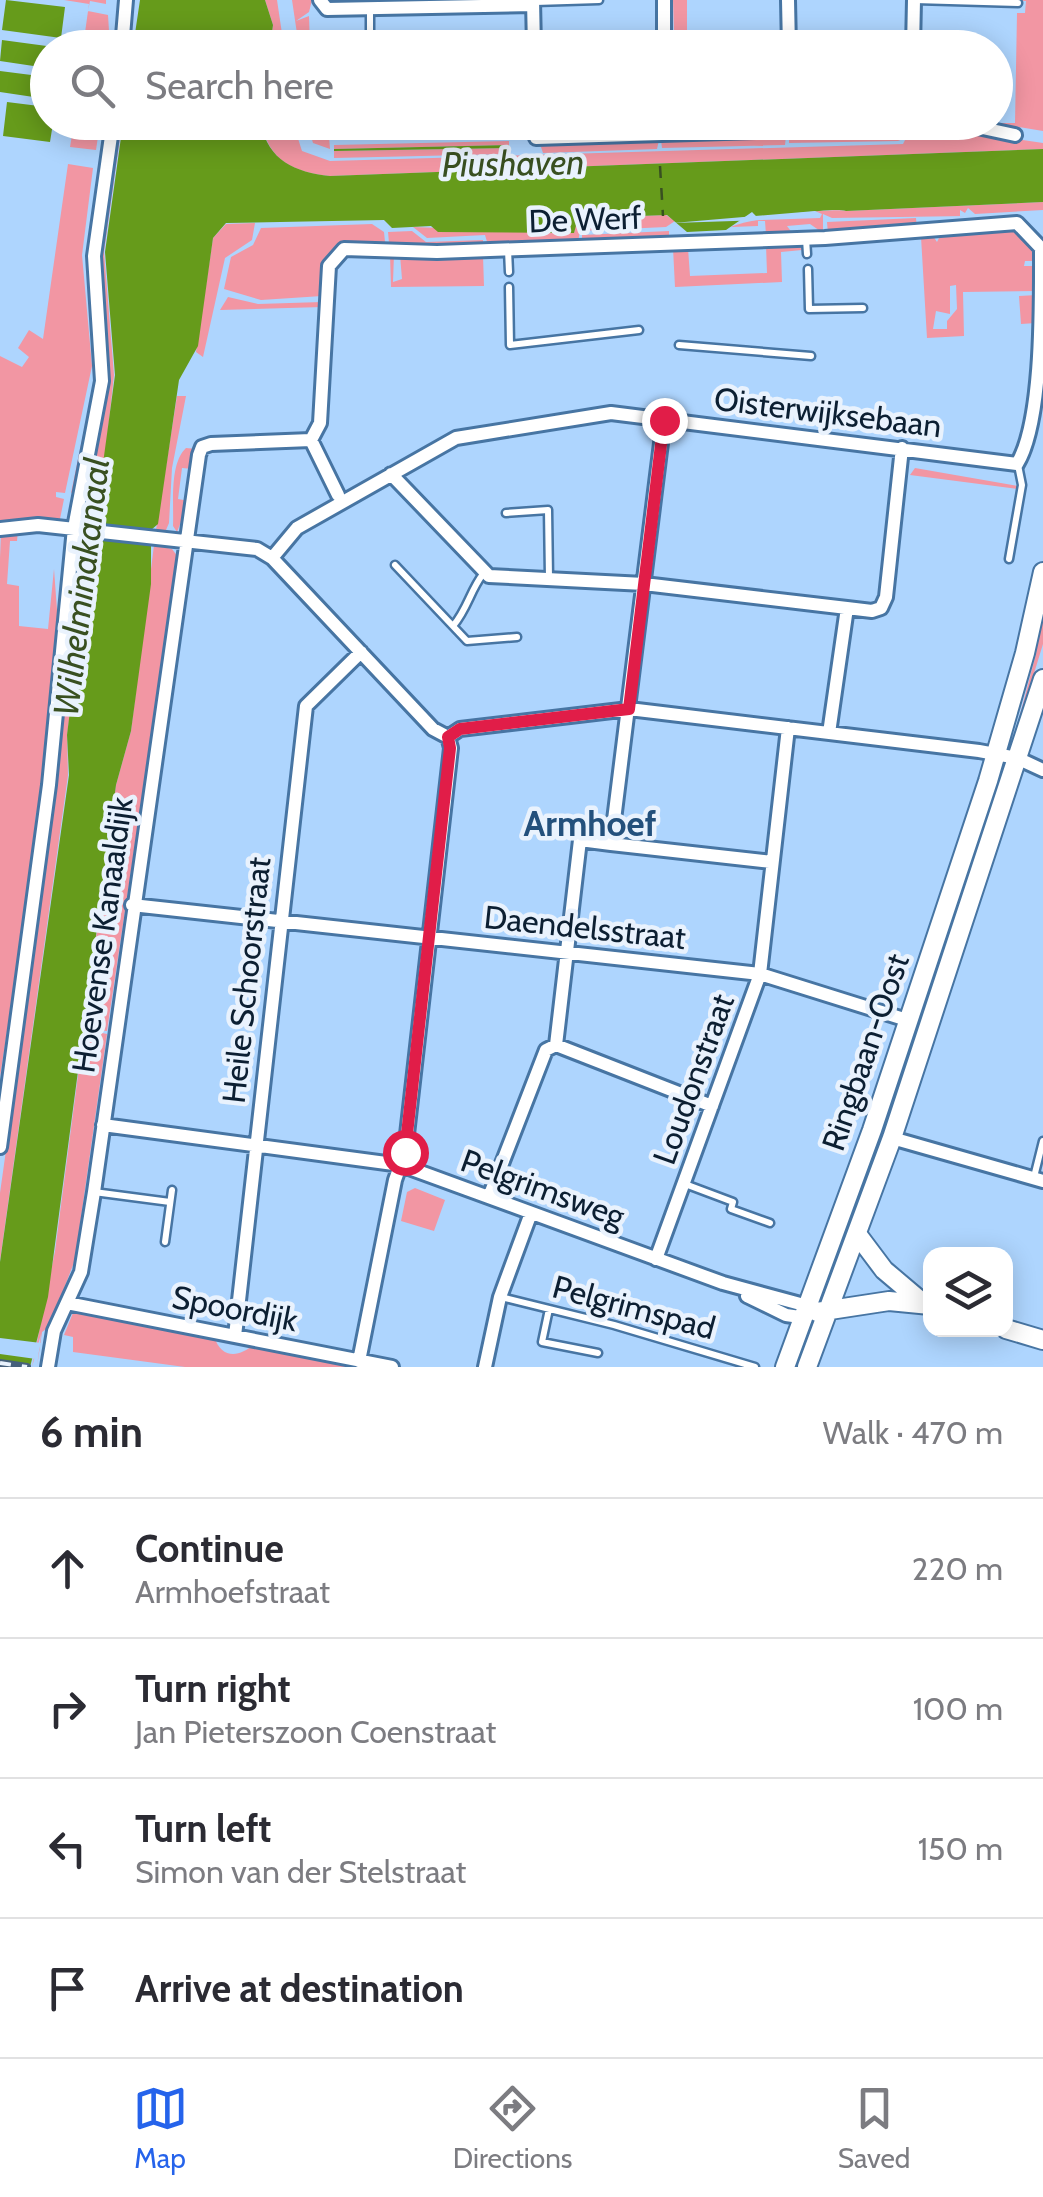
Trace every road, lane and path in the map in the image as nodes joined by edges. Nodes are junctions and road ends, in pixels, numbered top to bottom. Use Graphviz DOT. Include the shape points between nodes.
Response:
graph roads {
  1 [pos="126,0"];
  2 [pos="320,0"];
  3 [pos="599,0"];
  4 [pos="664,0"];
  5 [pos="788,0"];
  6 [pos="914,0"];
  7 [pos="533,2"];
  8 [pos="1018,4"];
  9 [pos="370,8"];
  10 [pos="124,30"];
  11 [pos="370,30"];
  12 [pos="534,30"];
  13 [pos="664,30"];
  14 [pos="789,30"];
  15 [pos="913,30"];
  16 [pos="1013,133"];
  17 [pos="1016,134"];
  18 [pos="110,140"];
  19 [pos="811,238"];
  20 [pos="508,249"];
  21 [pos="807,254"];
  22 [pos="808,269"];
  23 [pos="509,272"];
  24 [pos="510,287"];
  25 [pos="862,308"];
  26 [pos="1041,326"];
  27 [pos="638,330"];
  28 [pos="679,345"];
  29 [pos="811,356"];
  30 [pos="664,420"];
  31 [pos="311,440"];
  32 [pos="902,448"];
  33 [pos="1022,458"];
  34 [pos="391,474"];
  35 [pos="338,495"];
  36 [pos="506,513"];
  37 [pos="74,528"];
  38 [pos="0,529"];
  39 [pos="189,541"];
  40 [pos="272,558"];
  41 [pos="1010,559"];
  42 [pos="396,565"];
  43 [pos="484,572"];
  44 [pos="1043,572"];
  45 [pos="549,580"];
  46 [pos="644,584"];
  47 [pos="846,608"];
  48 [pos="454,626"];
  49 [pos="517,637"];
  50 [pos="360,652"];
  51 [pos="1043,679"];
  52 [pos="629,709"];
  53 [pos="788,728"];
  54 [pos="829,733"];
  55 [pos="448,737"];
  56 [pos="996,754"];
  57 [pos="1017,758"];
  58 [pos="1043,770"];
  59 [pos="611,844"];
  60 [pos="772,862"];
  61 [pos="132,905"];
  62 [pos="280,921"];
  63 [pos="430,938"];
  64 [pos="566,952"];
  65 [pos="760,974"];
  66 [pos="908,1020"];
  67 [pos="556,1045"];
  68 [pos="712,1106"];
  69 [pos="103,1125"];
  70 [pos="892,1138"];
  71 [pos="1043,1141"];
  72 [pos="256,1145"];
  73 [pos="0,1146"];
  74 [pos="401,1165"];
  75 [pos="1038,1180"];
  76 [pos="684,1183"];
  77 [pos="172,1190"];
  78 [pos="94,1192"];
  79 [pos="489,1197"];
  80 [pos="170,1202"];
  81 [pos="531,1212"];
  82 [pos="770,1223"];
  83 [pos="856,1234"];
  84 [pos="165,1242"];
  85 [pos="656,1258"];
  86 [pos="500,1297"];
  87 [pos="923,1301"];
  88 [pos="67,1303"];
  89 [pos="923,1304"];
  90 [pos="549,1309"];
  91 [pos="827,1310"];
  92 [pos="802,1311"];
  93 [pos="1013,1330"];
  94 [pos="235,1336"];
  95 [pos="1043,1340"];
  96 [pos="598,1353"];
  97 [pos="358,1361"];
  98 [pos="48,1367"];
  99 [pos="392,1367"];
  100 [pos="485,1367"];
  101 [pos="755,1367"];
  102 [pos="785,1367"];
  103 [pos="806,1367"];
  1 -- 10 [label="street"];
  2 -- 9 [label="street" via="326,9"];
  3 -- 7 [label="lane"];
  4 -- 13 [label="street"];
  5 -- 14 [label="street"];
  6 -- 8 [label="lane"];
  6 -- 15 [label="street"];
  7 -- 9 [label="street"];
  7 -- 12 [label="street"];
  9 -- 11 [label="lane"];
  16 -- 17 [label="street"];
  18 -- 37 [label="street" via="94,256 102,381"];
  19 -- 20 [label="street, De Werf"];
  19 -- 21 [label="lane"];
  19 -- 26 [label="street, De Werf" via="1017,223 1040,248"];
  20 -- 23 [label="lane"];
  20 -- 31 [label="street, De Werf" via="335,254 320,423"];
  22 -- 25 [label="lane" via="809,309"];
  24 -- 27 [label="lane" via="510,345"];
  26 -- 33 [label="street" via="1038,420"];
  28 -- 29 [label="lane"];
  30 -- 32 [label="street, Oisterwijksebaan"];
  30 -- 34 [label="street, Oisterwijksebaan" via="582,414 456,438"];
  30 -- 46 [label="street"];
  31 -- 35 [label="street"];
  31 -- 39 [label="street, Hoevense Kanaaldijk" via="202,447"];
  32 -- 33 [label="street, Oisterwijksebaan"];
  32 -- 47 [label="street" via="886,597 872,611"];
  33 -- 41 [label="lane"];
  34 -- 40 [label="street, Oisterwijksebaan" via="297,528"];
  34 -- 43 [label="street"];
  36 -- 45 [label="lane" via="548,510"];
  37 -- 38 [label="street"];
  37 -- 39 [label="street"];
  37 -- 73 [label="street" via="49,784"];
  39 -- 40 [label="street" via="257,549"];
  39 -- 61 [label="street, Hoevense Kanaaldijk"];
  40 -- 50 [label="street"];
  42 -- 48 [label="lane"];
  43 -- 45 [label="street"];
  43 -- 48 [label="lane"];
  44 -- 56 [label="main road, Ringbaan-Oost"];
  45 -- 46 [label="street"];
  46 -- 47 [label="street"];
  46 -- 52 [label="street"];
  47 -- 54 [label="street"];
  48 -- 49 [label="lane" via="468,641"];
  50 -- 55 [label="street"];
  50 -- 62 [label="street, Heile Schoorstraat" via="306,706"];
  51 -- 57 [label="main road, Ringbaan-Oost"];
  52 -- 53 [label="street"];
  52 -- 55 [label="street" via="460,729"];
  52 -- 59 [label="street"];
  53 -- 54 [label="street"];
  53 -- 60 [label="street, Loudonstraat"];
  54 -- 56 [label="street"];
  55 -- 63 [label="street"];
  56 -- 57 [label="street"];
  56 -- 66 [label="main road, Ringbaan-Oost"];
  57 -- 58 [label="street"];
  57 -- 70 [label="main road, Ringbaan-Oost"];
  59 -- 60 [label="street"];
  59 -- 64 [label="street" via="580,840"];
  60 -- 65 [label="street, Loudonstraat"];
  61 -- 62 [label="street, Daendelsstraat"];
  61 -- 69 [label="street, Hoevense Kanaaldijk"];
  62 -- 63 [label="street, Daendelsstraat"];
  62 -- 72 [label="street, Heile Schoorstraat"];
  63 -- 64 [label="street, Daendelsstraat"];
  63 -- 74 [label="street"];
  64 -- 65 [label="street, Daendelsstraat"];
  64 -- 67 [label="street"];
  65 -- 66 [label="street, Daendelsstraat"];
  65 -- 68 [label="street, Loudonstraat"];
  66 -- 92 [label="main road, Ringbaan-Oost"];
  67 -- 68 [label="street"];
  67 -- 79 [label="street" via="546,1050"];
  68 -- 76 [label="street, Loudonstraat"];
  69 -- 72 [label="street, Pelgrimsweg"];
  69 -- 78 [label="street, Hoevense Kanaaldijk"];
  70 -- 75 [label="street"];
  70 -- 83 [label="main road, Ringbaan-Oost"];
  71 -- 75 [label="lane"];
  72 -- 74 [label="street, Pelgrimsweg"];
  72 -- 94 [label="street, Heile Schoorstraat"];
  74 -- 79 [label="street, Pelgrimsweg"];
  74 -- 97 [label="street"];
  76 -- 82 [label="lane"];
  76 -- 85 [label="street, Loudonstraat"];
  77 -- 80 [label="lane"];
  78 -- 80 [label="lane"];
  78 -- 88 [label="street, Hoevense Kanaaldijk" via="81,1272"];
  79 -- 81 [label="street, Pelgrimsweg"];
  80 -- 84 [label="lane"];
  81 -- 85 [label="street, Pelgrimsweg"];
  81 -- 86 [label="street"];
  83 -- 87 [label="main road" via="884,1270"];
  83 -- 91 [label="main road, Ringbaan-Oost"];
  85 -- 92 [label="street, Pelgrimsweg" via="776,1311"];
  86 -- 90 [label="lane, Pelgrimspad"];
  86 -- 100 [label="street"];
  88 -- 94 [label="street, Spoordijk"];
  88 -- 98 [label="street, Hoevense Kanaaldijk"];
  89 -- 91 [label="main road"];
  90 -- 96 [label="lane" via="542,1342"];
  90 -- 101 [label="lane, Pelgrimspad"];
  91 -- 92 [label="main road"];
  91 -- 103 [label="main road, Ringbaan-Oost"];
  92 -- 102 [label="main road, Ringbaan-Oost"];
  93 -- 95 [label="main road"];
  94 -- 97 [label="street, Spoordijk"];
  97 -- 99 [label="street, Spoordijk"];
}
